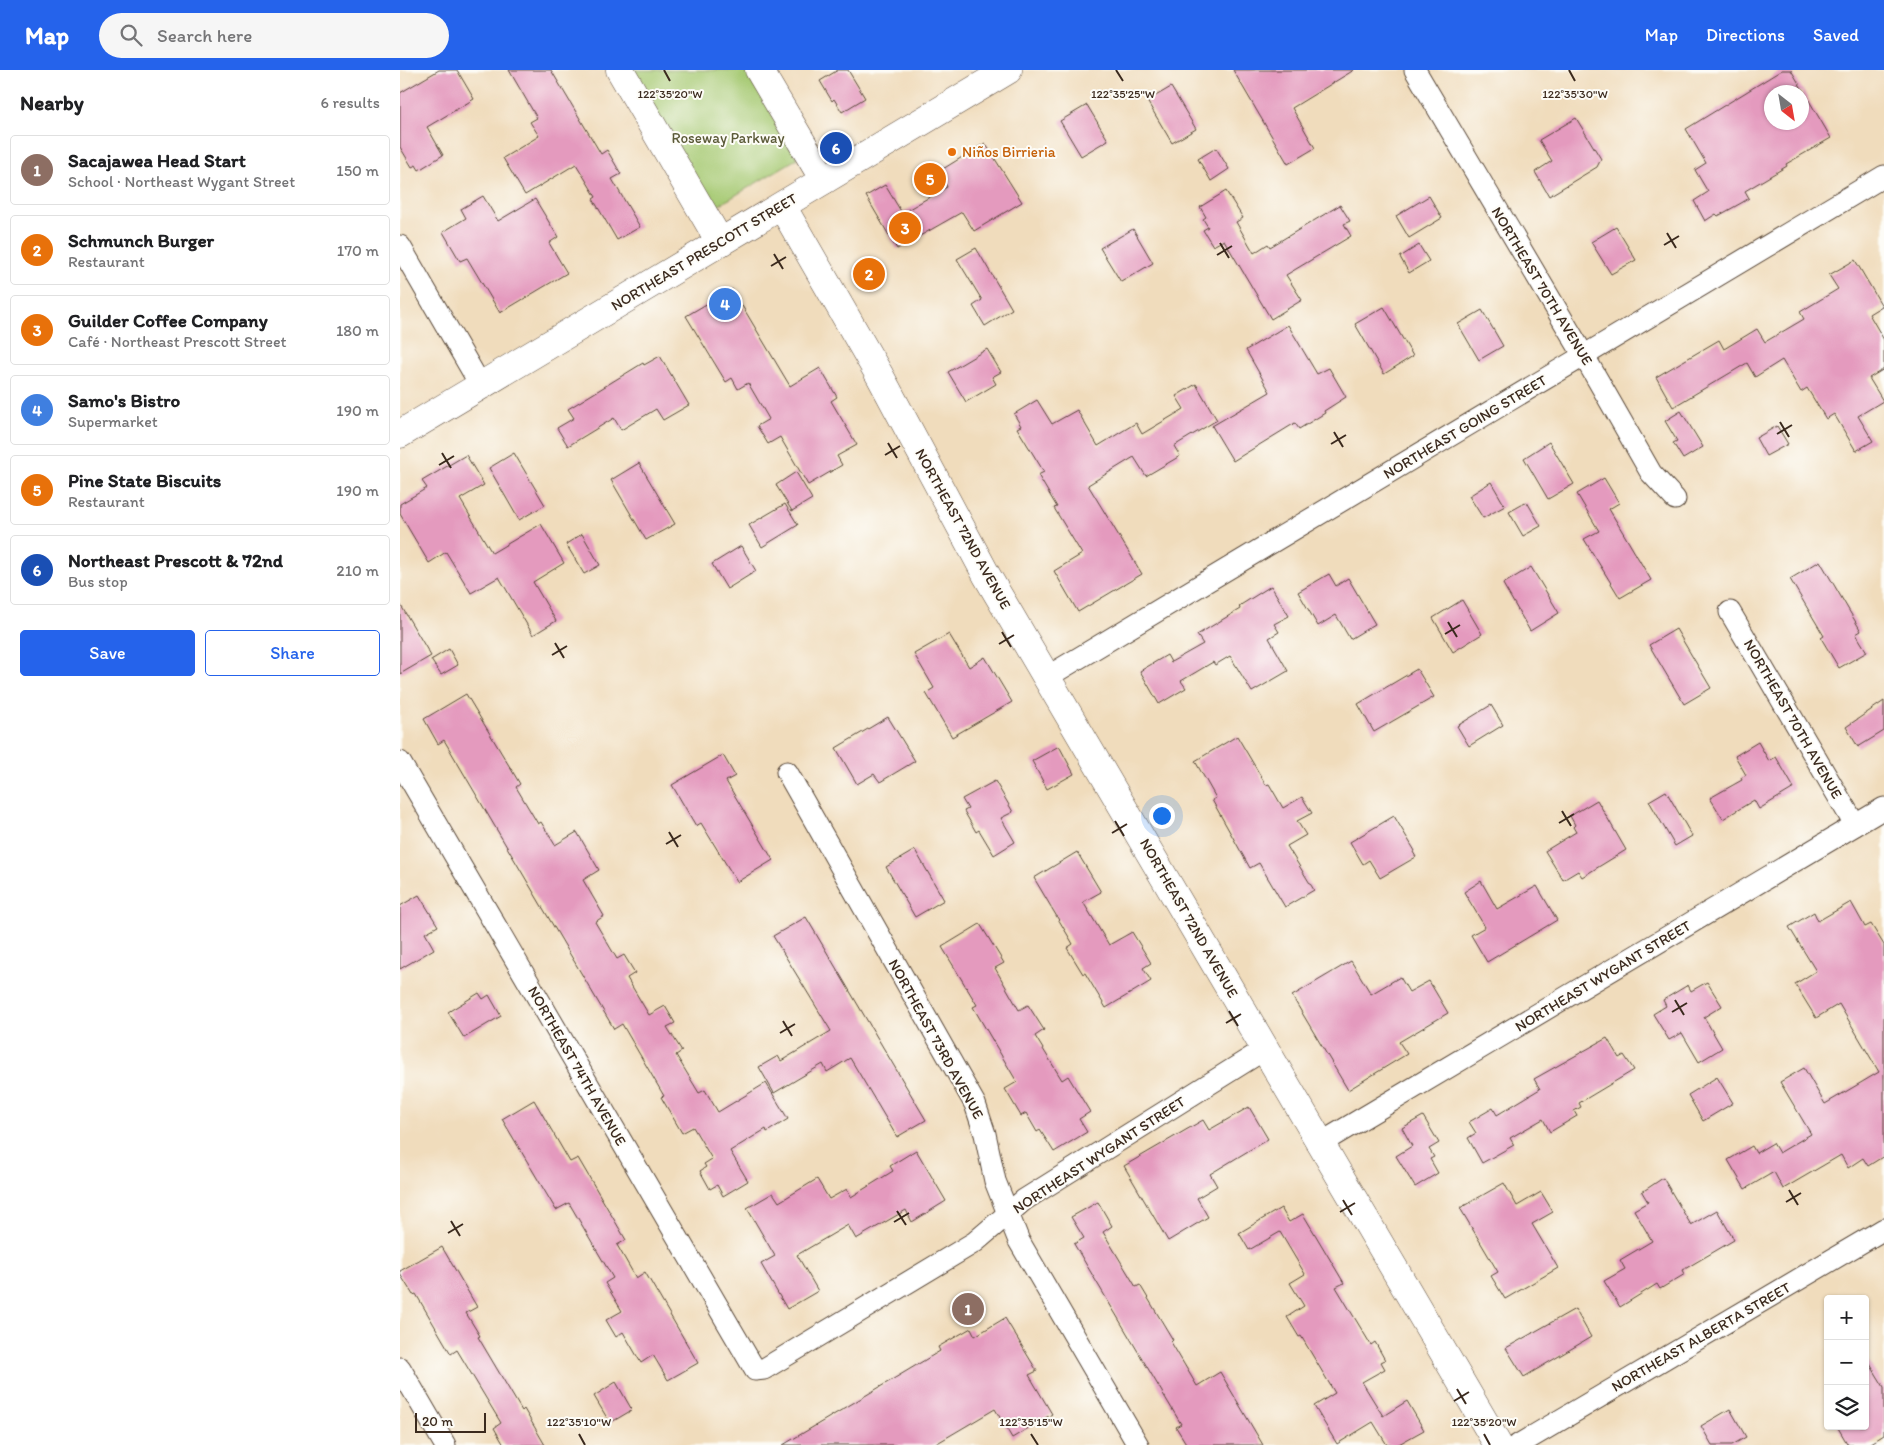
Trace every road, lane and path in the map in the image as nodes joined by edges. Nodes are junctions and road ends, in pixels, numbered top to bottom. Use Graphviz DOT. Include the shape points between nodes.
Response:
graph roads {
  1 [pos="620,70"];
  2 [pos="759,70"];
  3 [pos="1008,70"];
  4 [pos="1414,70"];
  5 [pos="1884,176"];
  6 [pos="824,180"];
  7 [pos="782,206"];
  8 [pos="720,242"];
  9 [pos="400,246"];
  10 [pos="1584,356"];
  11 [pos="481,386"];
  12 [pos="400,434"];
  13 [pos="1676,499"];
  14 [pos="1730,612"];
  15 [pos="1047,677"];
  16 [pos="400,762"];
  17 [pos="786,772"];
  18 [pos="1884,808"];
  19 [pos="1855,825"];
  20 [pos="1266,1049"];
  21 [pos="1321,1143"];
  22 [pos="1009,1213"];
  23 [pos="1884,1229"];
  24 [pos="400,1368"];
  25 [pos="755,1370"];
  26 [pos="445,1445"];
  27 [pos="1138,1445"];
  28 [pos="1498,1445"];
  29 [pos="1518,1445"];
  1 -- 8 [label="street"];
  2 -- 6 [label="street"];
  3 -- 6 [label="street, NORTHEAST PRESCOTT STREET"];
  4 -- 10 [label="street, NORTHEAST 70TH AVENUE"];
  5 -- 10 [label="street, NORTHEAST GOING STREET"];
  6 -- 7 [label="street, NORTHEAST PRESCOTT STREET"];
  7 -- 8 [label="street, NORTHEAST PRESCOTT STREET"];
  7 -- 15 [label="street, NORTHEAST 72ND AVENUE" via="880,376 987,576"];
  8 -- 11 [label="street, NORTHEAST PRESCOTT STREET"];
  9 -- 11 [label="street"];
  10 -- 13 [label="street, NORTHEAST 70TH AVENUE" via="1650,473"];
  10 -- 15 [label="street, NORTHEAST GOING STREET"];
  11 -- 12 [label="street, NORTHEAST PRESCOTT STREET"];
  14 -- 19 [label="street, NORTHEAST 70TH AVENUE"];
  15 -- 20 [label="street, NORTHEAST 72ND AVENUE"];
  16 -- 25 [label="street, NORTHEAST 74TH AVENUE"];
  17 -- 22 [label="street, NORTHEAST 73RD AVENUE" via="975,1104 995,1180"];
  18 -- 19 [label="street, NORTHEAST WYGANT STREET"];
  19 -- 21 [label="street, NORTHEAST WYGANT STREET"];
  20 -- 21 [label="street, NORTHEAST 72ND AVENUE"];
  20 -- 22 [label="street, NORTHEAST WYGANT STREET" via="1024,1200"];
  21 -- 28 [label="street, NORTHEAST 72ND AVENUE"];
  22 -- 25 [label="street, NORTHEAST WYGANT STREET" via="975,1242 764,1369"];
  22 -- 27 [label="street, NORTHEAST 73RD AVENUE" via="1019,1241"];
  23 -- 29 [label="street, NORTHEAST ALBERTA STREET"];
  24 -- 26 [label="street"];
}
